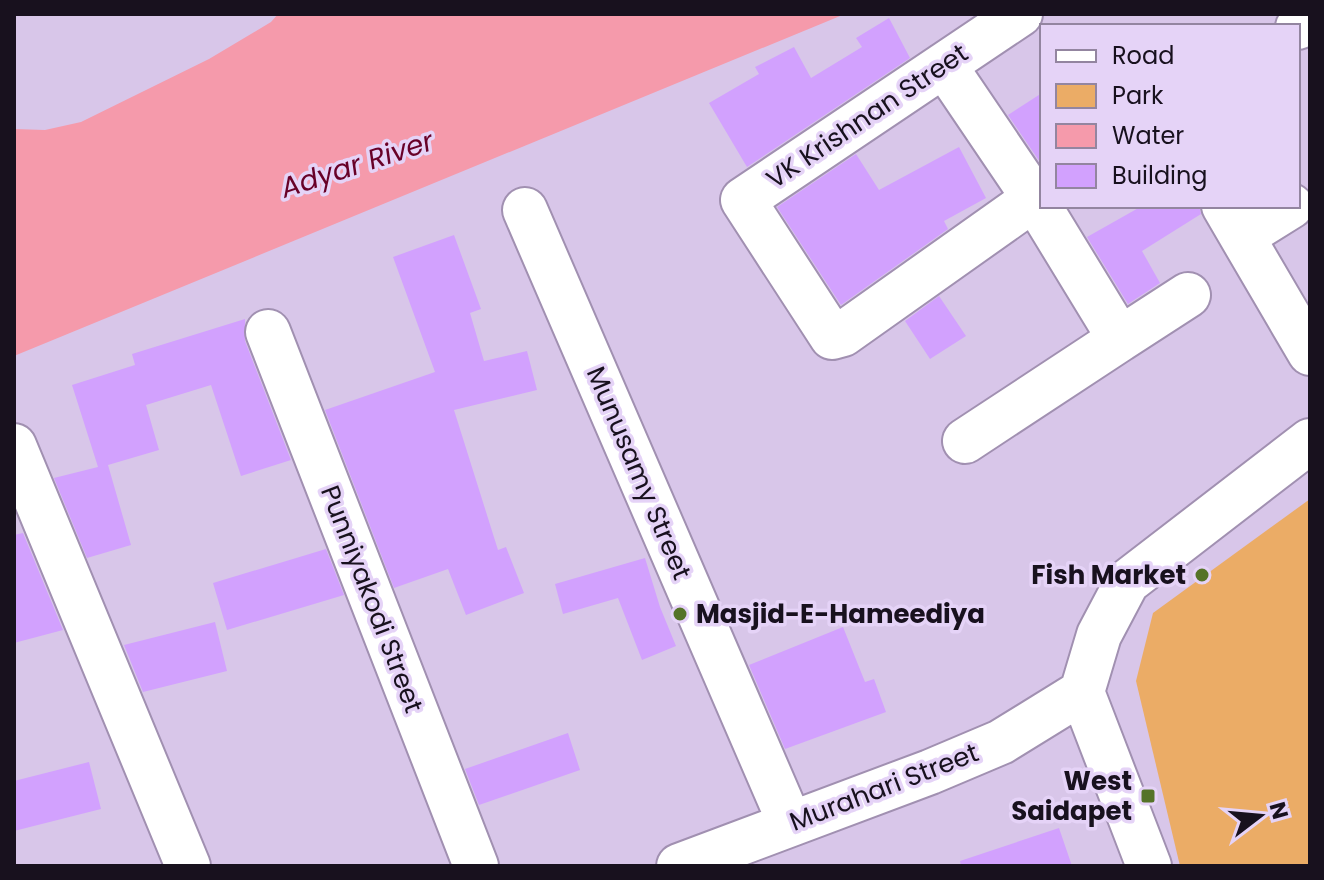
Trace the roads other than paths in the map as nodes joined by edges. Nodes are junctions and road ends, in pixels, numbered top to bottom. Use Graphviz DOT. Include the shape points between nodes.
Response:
graph roads {
  1 [pos="1020,14"];
  2 [pos="944,65"];
  3 [pos="1038,196"];
  4 [pos="1045,208"];
  5 [pos="1283,208"];
  6 [pos="525,210"];
  7 [pos="1234,221"];
  8 [pos="1188,295"];
  9 [pos="268,332"];
  10 [pos="1120,339"];
  11 [pos="1310,353"];
  12 [pos="965,441"];
  13 [pos="1310,441"];
  14 [pos="14,446"];
  15 [pos="1082,692"];
  16 [pos="790,823"];
  17 [pos="188,866"];
  18 [pos="476,866"];
  19 [pos="679,866"];
  20 [pos="1149,866"];
  1 -- 2 [label="street, VK Krishnan Street"];
  2 -- 3 [label="street"];
  2 -- 3 [label="street, VK Krishnan Street" via="743,200 829,333 843,334"];
  4 -- 10 [label="street"];
  5 -- 7 [label="street"];
  6 -- 16 [label="street, Munusamy Street"];
  7 -- 11 [label="street"];
  8 -- 10 [label="street"];
  9 -- 18 [label="street, Punniyakodi Street"];
  10 -- 12 [label="street"];
  13 -- 15 [label="street" via="1127,582 1099,635"];
  14 -- 17 [label="street"];
  15 -- 16 [label="street, Murahari Street" via="1001,742"];
  15 -- 20 [label="street"];
  16 -- 19 [label="street, Murahari Street"];
}
